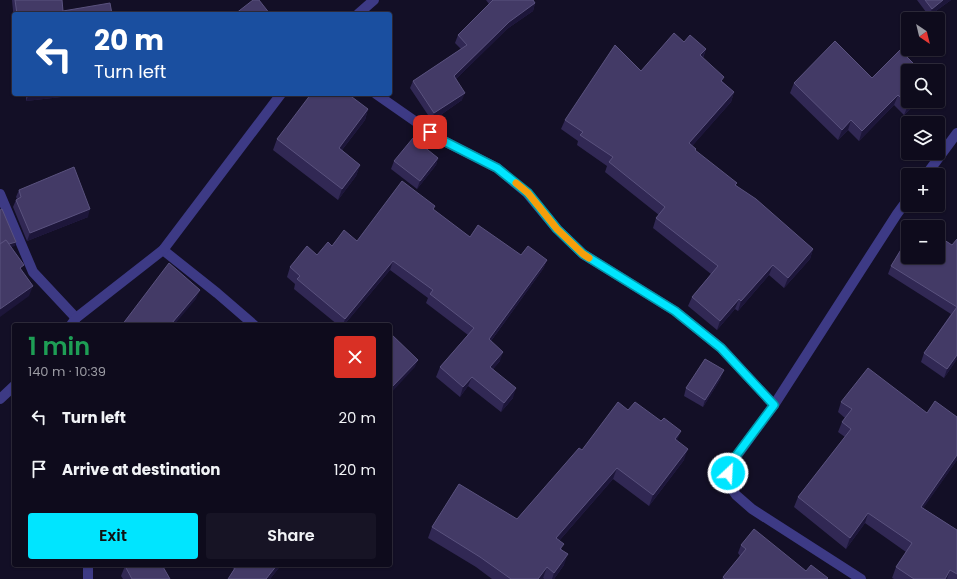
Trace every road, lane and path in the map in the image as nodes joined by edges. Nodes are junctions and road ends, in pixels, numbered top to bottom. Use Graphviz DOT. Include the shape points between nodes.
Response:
graph roads {
  1 [pos="374,0"];
  2 [pos="360,12"];
  3 [pos="279,96"];
  4 [pos="379,96"];
  5 [pos="957,133"];
  6 [pos="931,168"];
  7 [pos="0,194"];
  8 [pos="901,209"];
  9 [pos="163,250"];
  10 [pos="74,322"];
  11 [pos="252,323"];
  12 [pos="12,388"];
  13 [pos="0,399"];
  14 [pos="774,405"];
  15 [pos="88,567"];
  16 [pos="88,579"];
  17 [pos="861,579"];
  1 -- 2 [label="street"];
  3 -- 9 [label="street"];
  4 -- 14 [label="street" via="442,140 497,168 528,193 557,229 583,254 675,311 721,348"];
  5 -- 6 [label="street"];
  7 -- 10 [label="street" via="33,272"];
  8 -- 14 [label="street"];
  9 -- 10 [label="street"];
  9 -- 11 [label="street"];
  12 -- 13 [label="street"];
  14 -- 17 [label="street" via="730,464 727,482 736,495 752,509"];
  15 -- 16 [label="street"];
}
